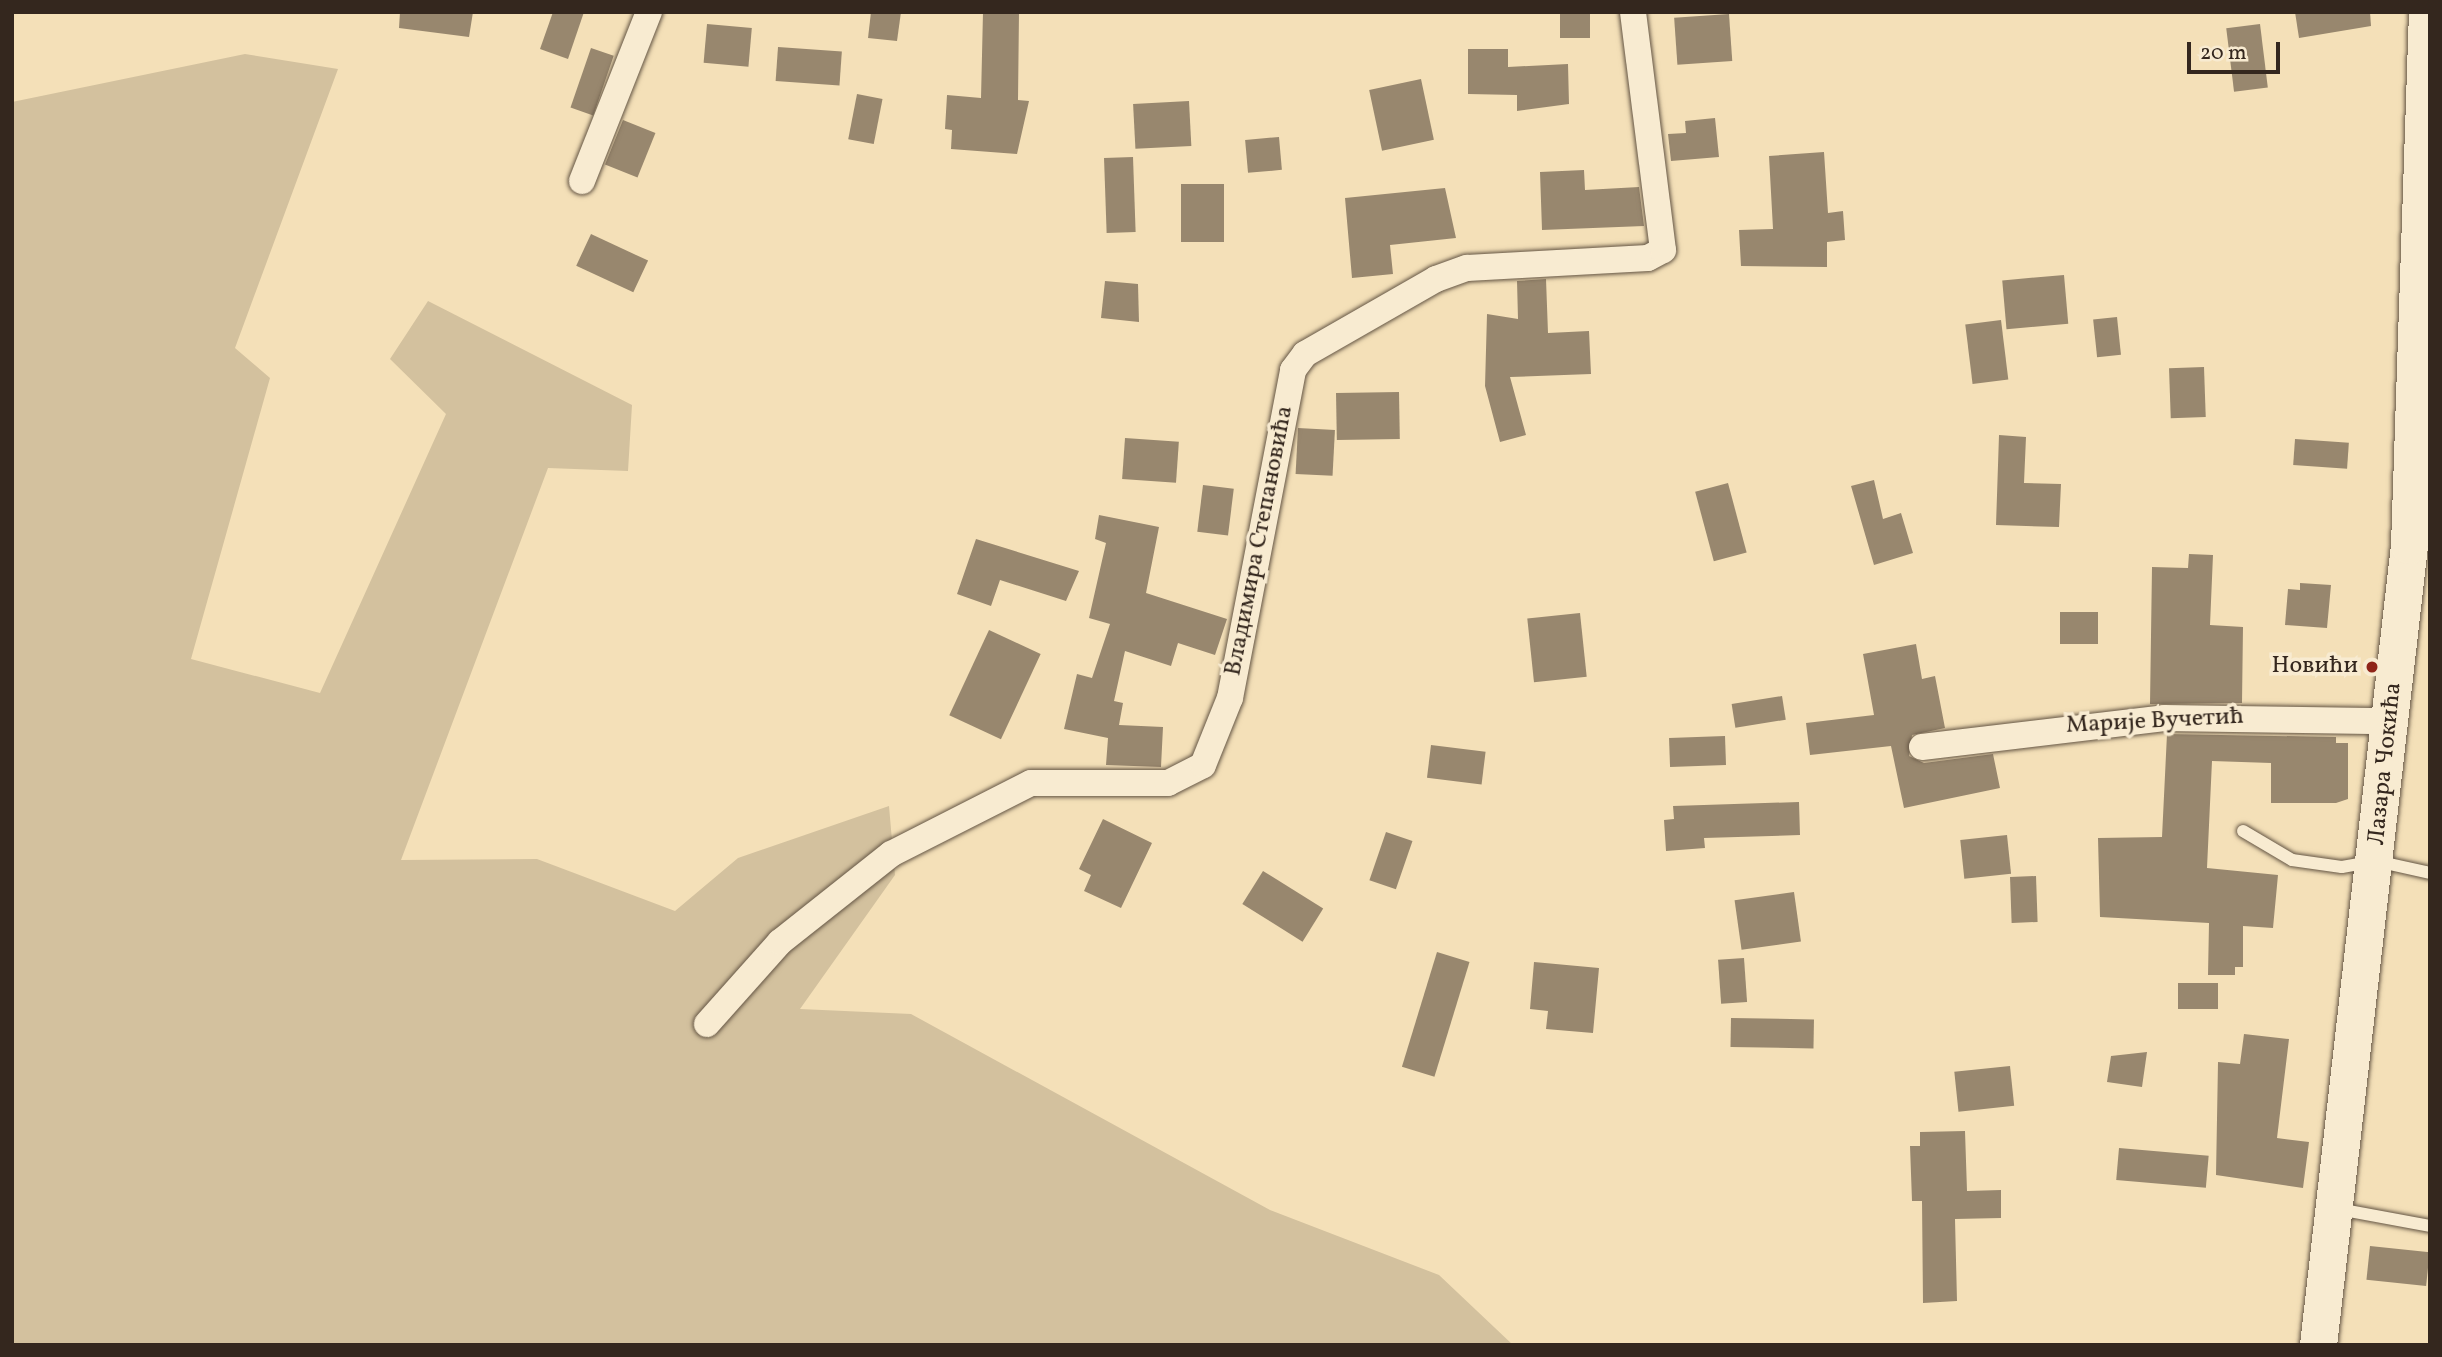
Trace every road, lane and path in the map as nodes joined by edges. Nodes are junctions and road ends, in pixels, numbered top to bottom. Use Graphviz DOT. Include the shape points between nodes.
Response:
graph roads {
  1 [pos="649,12"];
  2 [pos="1633,12"];
  3 [pos="2427,12"];
  4 [pos="582,181"];
  5 [pos="2419,546"];
  6 [pos="2389,721"];
  7 [pos="1922,747"];
  8 [pos="2243,831"];
  9 [pos="2376,861"];
  10 [pos="2430,873"];
  11 [pos="707,1024"];
  12 [pos="2334,1209"];
  13 [pos="2430,1226"];
  14 [pos="2318,1345"];
  1 -- 4 [label="street"];
  2 -- 11 [label="street, Владимира Степановића" via="1663,250 1648,258 1467,268 1436,279 1305,354 1293,370 1230,698 1203,765 1168,783 1031,783 891,854 780,942"];
  3 -- 5 [label="street, Лазара Чокића"];
  5 -- 6 [label="street, Лазара Чокића"];
  6 -- 7 [label="street, Марије Вучетић" via="2152,719"];
  6 -- 9 [label="street, Лазара Чокића"];
  8 -- 9 [label="lane" via="2292,860 2342,867"];
  9 -- 10 [label="lane"];
  9 -- 12 [label="street, Лазара Чокића"];
  12 -- 13 [label="lane"];
  12 -- 14 [label="street, Лазара Чокића"];
}
